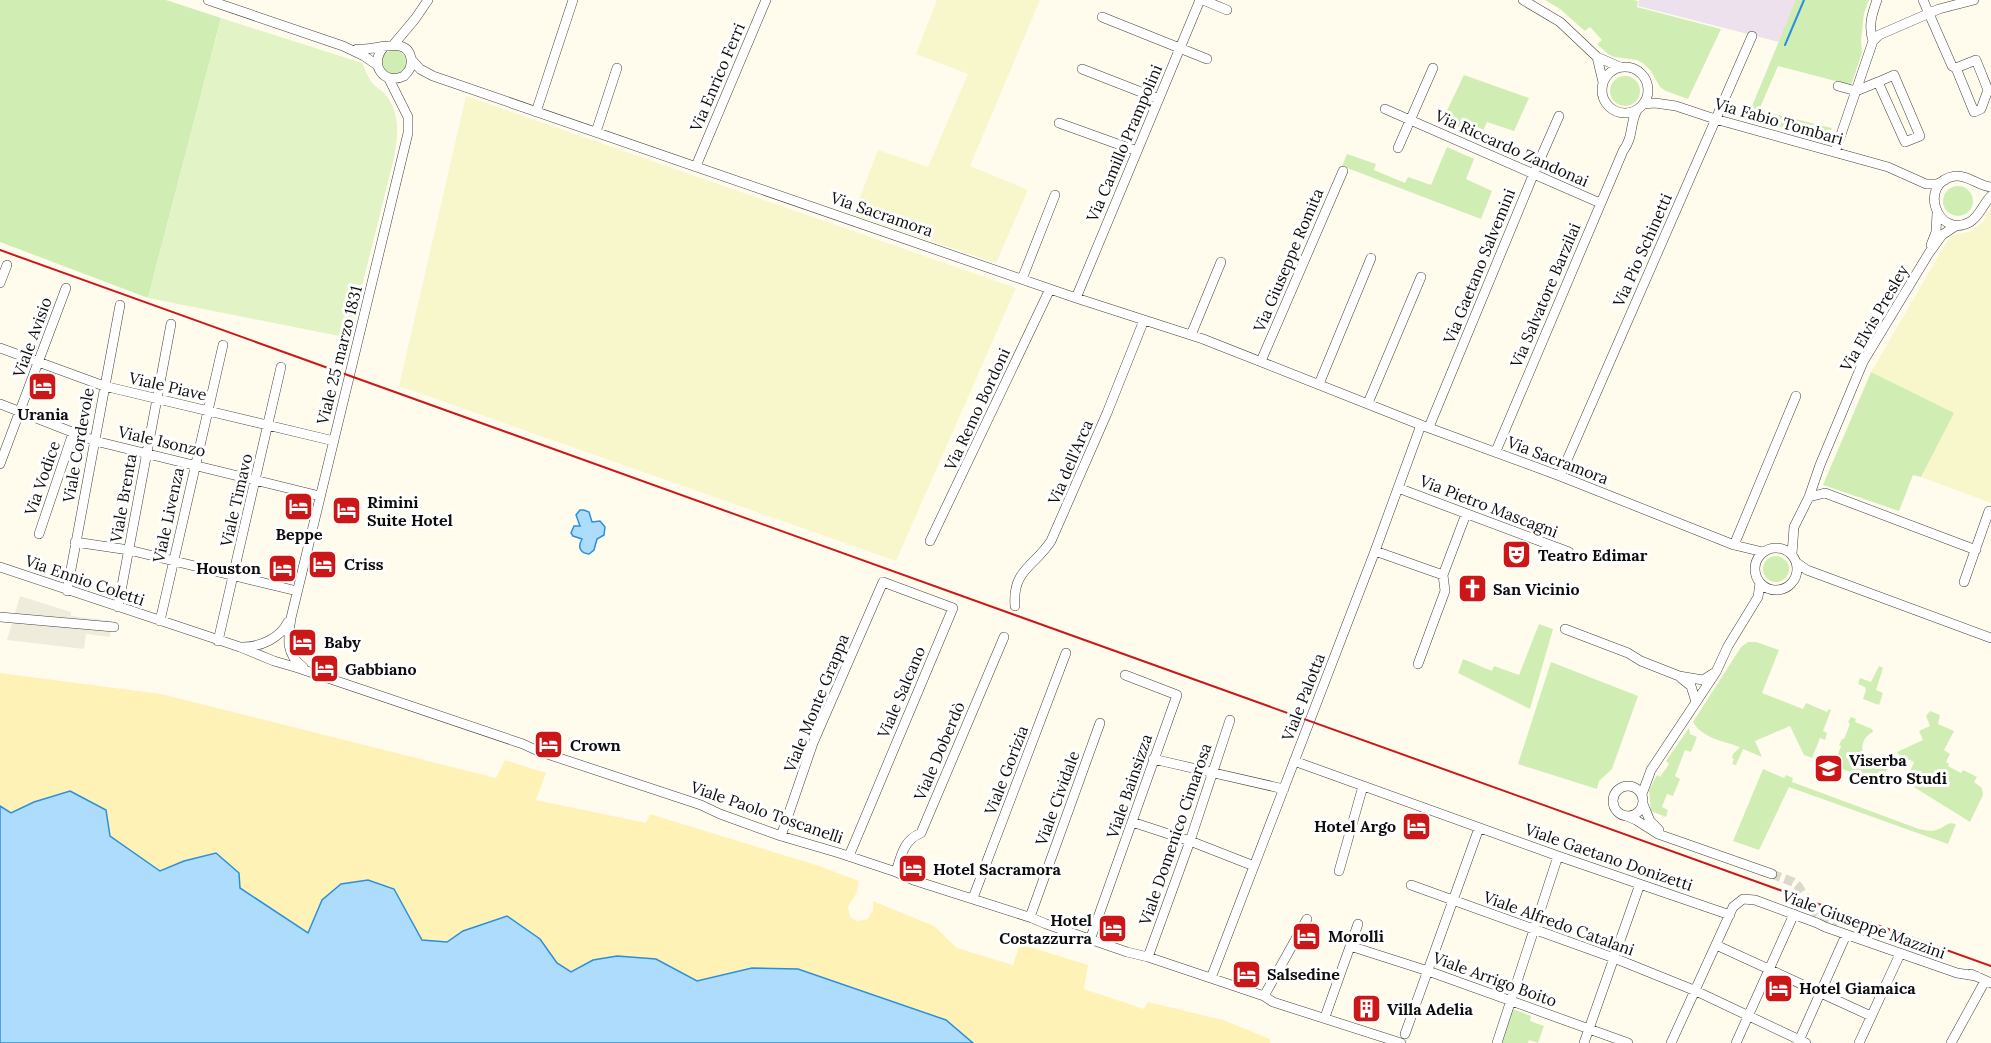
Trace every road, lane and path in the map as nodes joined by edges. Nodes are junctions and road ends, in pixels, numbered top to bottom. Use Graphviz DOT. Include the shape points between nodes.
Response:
graph roads {
  1 [pos="208,0"];
  2 [pos="428,0"];
  3 [pos="573,0"];
  4 [pos="766,0"];
  5 [pos="1201,0"];
  6 [pos="1523,0"];
  7 [pos="1877,0"];
  8 [pos="1923,0"];
  9 [pos="1933,0"];
  10 [pos="1951,0"];
  11 [pos="1974,0"];
  12 [pos="1227,10"];
  13 [pos="1935,10"];
  14 [pos="1102,17"];
  15 [pos="415,20"];
  16 [pos="1752,36"];
  17 [pos="1873,41"];
  18 [pos="394,44"];
  19 [pos="343,46"];
  20 [pos="384,48"];
  21 [pos="405,48"];
  22 [pos="1180,48"];
  23 [pos="1597,57"];
  24 [pos="411,59"];
  25 [pos="1207,59"];
  26 [pos="377,65"];
  27 [pos="1620,67"];
  28 [pos="617,68"];
  29 [pos="1433,68"];
  30 [pos="1082,69"];
  31 [pos="1956,69"];
  32 [pos="404,76"];
  33 [pos="433,76"];
  34 [pos="389,79"];
  35 [pos="1603,82"];
  36 [pos="1878,82"];
  37 [pos="1838,86"];
  38 [pos="1648,88"];
  39 [pos="1856,91"];
  40 [pos="1159,99"];
  41 [pos="400,100"];
  42 [pos="1676,106"];
  43 [pos="1640,107"];
  44 [pos="1385,109"];
  45 [pos="536,112"];
  46 [pos="1619,113"];
  47 [pos="1559,116"];
  48 [pos="1715,119"];
  49 [pos="1411,120"];
  50 [pos="1059,123"];
  51 [pos="596,132"];
  52 [pos="1398,148"];
  53 [pos="1137,151"];
  54 [pos="1623,151"];
  55 [pos="1835,152"];
  56 [pos="1875,164"];
  57 [pos="696,166"];
  58 [pos="1343,171"];
  59 [pos="1534,173"];
  60 [pos="1945,180"];
  61 [pos="1974,181"];
  62 [pos="1991,187"];
  63 [pos="1055,195"];
  64 [pos="1991,196"];
  65 [pos="1600,203"];
  66 [pos="1936,209"];
  67 [pos="1982,209"];
  68 [pos="1957,225"];
  69 [pos="1929,253"];
  70 [pos="1371,258"];
  71 [pos="1221,262"];
  72 [pos="7,265"];
  73 [pos="1421,277"];
  74 [pos="1022,279"];
  75 [pos="0,283"];
  76 [pos="66,288"];
  77 [pos="1050,289"];
  78 [pos="1076,298"];
  79 [pos="120,305"];
  80 [pos="1409,317"];
  81 [pos="1144,320"];
  82 [pos="171,324"];
  83 [pos="1191,335"];
  84 [pos="223,345"];
  85 [pos="0,348"];
  86 [pos="1261,361"];
  87 [pos="39,363"];
  88 [pos="281,367"];
  89 [pos="1319,384"];
  90 [pos="104,386"];
  91 [pos="1796,396"];
  92 [pos="156,398"];
  93 [pos="1369,403"];
  94 [pos="0,404"];
  95 [pos="208,410"];
  96 [pos="20,412"];
  97 [pos="268,425"];
  98 [pos="1425,426"];
  99 [pos="73,433"];
  100 [pos="95,441"];
  101 [pos="334,441"];
  102 [pos="1496,451"];
  103 [pos="146,453"];
  104 [pos="0,464"];
  105 [pos="195,464"];
  106 [pos="1820,465"];
  107 [pos="1560,476"];
  108 [pos="1817,477"];
  109 [pos="256,480"];
  110 [pos="1398,488"];
  111 [pos="1825,493"];
  112 [pos="320,496"];
  113 [pos="1809,497"];
  114 [pos="1802,508"];
  115 [pos="1989,511"];
  116 [pos="1466,514"];
  117 [pos="1794,527"];
  118 [pos="39,534"];
  119 [pos="930,541"];
  120 [pos="75,542"];
  121 [pos="1734,545"];
  122 [pos="1775,547"];
  123 [pos="129,550"];
  124 [pos="1375,550"];
  125 [pos="1976,550"];
  126 [pos="1569,552"];
  127 [pos="1763,552"];
  128 [pos="1794,558"];
  129 [pos="174,560"];
  130 [pos="1755,563"];
  131 [pos="0,567"];
  132 [pos="234,574"];
  133 [pos="1443,575"];
  134 [pos="1827,578"];
  135 [pos="1794,580"];
  136 [pos="883,582"];
  137 [pos="1964,582"];
  138 [pos="1760,583"];
  139 [pos="1775,590"];
  140 [pos="68,591"];
  141 [pos="297,591"];
  142 [pos="1015,606"];
  143 [pos="118,607"];
  144 [pos="0,616"];
  145 [pos="291,618"];
  146 [pos="160,621"];
  147 [pos="114,627"];
  148 [pos="1565,629"];
  149 [pos="276,637"];
  150 [pos="1004,637"];
  151 [pos="1991,638"];
  152 [pos="218,641"];
  153 [pos="266,642"];
  154 [pos="288,647"];
  155 [pos="240,648"];
  156 [pos="1066,653"];
  157 [pos="1724,656"];
  158 [pos="272,660"];
  159 [pos="1418,664"];
  160 [pos="1716,672"];
  161 [pos="313,674"];
  162 [pos="1125,675"];
  163 [pos="1679,676"];
  164 [pos="1696,702"];
  165 [pos="1230,720"];
  166 [pos="1100,723"];
  167 [pos="1154,759"];
  168 [pos="1294,761"];
  169 [pos="1656,762"];
  170 [pos="1213,774"];
  171 [pos="1363,786"];
  172 [pos="1632,786"];
  173 [pos="1284,789"];
  174 [pos="1642,799"];
  175 [pos="1624,815"];
  176 [pos="1132,822"];
  177 [pos="1479,828"];
  178 [pos="781,836"];
  179 [pos="1671,838"];
  180 [pos="1190,841"];
  181 [pos="849,856"];
  182 [pos="1558,856"];
  183 [pos="1254,866"];
  184 [pos="1339,871"];
  185 [pos="896,872"];
  186 [pos="1772,874"];
  187 [pos="1640,884"];
  188 [pos="1411,885"];
  189 [pos="973,898"];
  190 [pos="1453,899"];
  191 [pos="1794,914"];
  192 [pos="1730,915"];
  193 [pos="1030,917"];
  194 [pos="1307,919"];
  195 [pos="1358,924"];
  196 [pos="1838,925"];
  197 [pos="1533,930"];
  198 [pos="1846,935"];
  199 [pos="1090,940"];
  200 [pos="1716,945"];
  201 [pos="1350,946"];
  202 [pos="1900,954"];
  203 [pos="1148,957"];
  204 [pos="1614,958"];
  205 [pos="1769,968"];
  206 [pos="1428,971"];
  207 [pos="1211,978"];
  208 [pos="1984,980"];
  209 [pos="1696,991"];
  210 [pos="1821,992"];
  211 [pos="1264,996"];
  212 [pos="1510,1001"];
  213 [pos="1748,1016"];
  214 [pos="1871,1016"];
  215 [pos="1325,1017"];
  216 [pos="1589,1029"];
  217 [pos="1403,1038"];
  218 [pos="1673,1042"];
  219 [pos="1801,1042"];
  220 [pos="1862,1042"];
  221 [pos="1497,1043"];
  222 [pos="1584,1043"];
  223 [pos="1628,1043"];
  224 [pos="1736,1043"];
  225 [pos="1951,1043"];
  1 -- 19 [label="street"];
  2 -- 15 [label="street"];
  3 -- 45 [label="street"];
  4 -- 57 [label="street, Via Enrico Ferri"];
  5 -- 12 [label="street"];
  5 -- 22 [label="street, Via Camillo Prampolini"];
  6 -- 23 [label="street" via="1560,22"];
  7 -- 17 [label="street" via="1870,31"];
  8 -- 13 [label="street"];
  9 -- 13 [label="street"];
  10 -- 13 [label="street"];
  11 -- 13 [label="street"];
  13 -- 17 [label="street"];
  13 -- 31 [label="street"];
  14 -- 22 [label="street"];
  15 -- 18 [label="street"];
  15 -- 21 [label="street"];
  16 -- 48 [label="street, Via Pio Schinetti"];
  17 -- 39 [label="street"];
  18 -- 20 [label="street"];
  18 -- 21 [label="street"];
  19 -- 20 [label="street"];
  19 -- 26 [label="street"];
  20 -- 26 [label="street" via="377,57"];
  21 -- 24 [label="street"];
  22 -- 25 [label="street"];
  22 -- 40 [label="street, Via Camillo Prampolini"];
  23 -- 27 [label="street"];
  23 -- 35 [label="street"];
  24 -- 32 [label="street" via="410,70"];
  24 -- 33 [label="street, Via Sacramora"];
  26 -- 34 [label="street"];
  27 -- 35 [label="street"];
  27 -- 38 [label="street" via="1639,71"];
  28 -- 51 [label="street"];
  29 -- 49 [label="street, Via Riccardo Zandonai"];
  30 -- 40 [label="street"];
  31 -- 31 [label="street" via="1974,112 1981,109 1988,90 1976,60"];
  32 -- 33 [label="street, Via Sacramora"];
  32 -- 34 [label="street"];
  32 -- 41 [label="street, Viale 25 marzo 1831"];
  33 -- 45 [label="street, Via Sacramora"];
  34 -- 41 [label="street, Viale 25 marzo 1831"];
  35 -- 46 [label="street" via="1604,101"];
  36 -- 36 [label="street" via="1905,142 1920,136 1894,75"];
  36 -- 39 [label="street"];
  37 -- 39 [label="street"];
  38 -- 42 [label="street, Via Fabio Tombari"];
  38 -- 43 [label="street" via="1647,99"];
  39 -- 55 [label="street"];
  40 -- 53 [label="street, Via Camillo Prampolini"];
  41 -- 101 [label="street, Viale 25 marzo 1831" via="408,117 408,134"];
  42 -- 43 [label="street, Via Fabio Tombari" via="1655,103"];
  42 -- 48 [label="street, Via Fabio Tombari"];
  43 -- 46 [label="street"];
  43 -- 54 [label="street, Via Salvatore Barzilai" via="1632,119 1630,141"];
  44 -- 49 [label="street, Via Riccardo Zandonai"];
  45 -- 51 [label="street, Via Sacramora"];
  46 -- 54 [label="street, Via Salvatore Barzilai" via="1625,124"];
  47 -- 59 [label="street, Via Gaetano Salvemini"];
  48 -- 55 [label="street, Via Fabio Tombari"];
  48 -- 107 [label="street, Via Pio Schinetti"];
  49 -- 52 [label="street, Via Riccardo Zandonai"];
  49 -- 59 [label="street, Via Riccardo Zandonai"];
  50 -- 53 [label="street"];
  51 -- 57 [label="street, Via Sacramora"];
  53 -- 78 [label="street, Via Camillo Prampolini"];
  54 -- 65 [label="street, Via Salvatore Barzilai"];
  55 -- 56 [label="street, Via Fabio Tombari"];
  56 -- 60 [label="street, Via Fabio Tombari" via="1926,184"];
  56 -- 66 [label="street, Via Fabio Tombari" via="1927,190"];
  57 -- 74 [label="street, Via Sacramora"];
  58 -- 86 [label="street, Via Giuseppe Romita"];
  59 -- 65 [label="street, Via Riccardo Zandonai"];
  59 -- 98 [label="street, Via Gaetano Salvemini"];
  60 -- 61 [label="street" via="1960,176"];
  60 -- 66 [label="street" via="1936,191"];
  61 -- 62 [label="street"];
  61 -- 67 [label="street" via="1982,194"];
  63 -- 74 [label="street"];
  64 -- 67 [label="street"];
  65 -- 102 [label="street, Via Salvatore Barzilai"];
  66 -- 68 [label="street" via="1946,221"];
  66 -- 69 [label="street, Via Elvis Presley" via="1936,232"];
  67 -- 68 [label="street" via="1972,221"];
  68 -- 69 [label="street, Via Elvis Presley"];
  69 -- 106 [label="street, Via Elvis Presley" via="1863,362"];
  70 -- 89 [label="street"];
  71 -- 83 [label="street"];
  72 -- 75 [label="street"];
  73 -- 93 [label="street"];
  74 -- 77 [label="street, Via Sacramora"];
  76 -- 87 [label="street, Viale Avisio"];
  77 -- 78 [label="street, Via Sacramora"];
  77 -- 119 [label="street, Via Remo Bordoni"];
  78 -- 81 [label="street, Via Sacramora"];
  79 -- 90 [label="street, Viale Cordevole"];
  80 -- 93 [label="street"];
  81 -- 83 [label="street, Via Sacramora"];
  81 -- 142 [label="street, Via dell'Arca" via="1051,541 1018,578"];
  82 -- 92 [label="street, Viale Brenta"];
  83 -- 86 [label="street, Via Sacramora"];
  84 -- 95 [label="street, Viale Livenza"];
  85 -- 87 [label="street, Viale Piave"];
  86 -- 89 [label="street, Via Sacramora"];
  87 -- 90 [label="street, Viale Piave"];
  87 -- 96 [label="street, Viale Avisio"];
  88 -- 97 [label="street, Viale Timavo"];
  89 -- 93 [label="street, Via Sacramora"];
  90 -- 92 [label="street, Viale Piave"];
  90 -- 100 [label="street, Viale Cordevole"];
  91 -- 121 [label="street"];
  92 -- 95 [label="street, Viale Piave"];
  92 -- 103 [label="street, Viale Brenta"];
  93 -- 98 [label="street, Via Sacramora"];
  94 -- 96 [label="street, Viale Isonzo"];
  95 -- 97 [label="street, Viale Piave"];
  95 -- 105 [label="street, Viale Livenza"];
  96 -- 99 [label="street, Viale Isonzo"];
  96 -- 104 [label="street, Viale Avisio"];
  97 -- 101 [label="street, Viale Piave"];
  97 -- 109 [label="street, Viale Timavo"];
  98 -- 102 [label="street, Via Sacramora"];
  98 -- 110 [label="street, Viale Palotta"];
  99 -- 100 [label="street, Viale Isonzo"];
  99 -- 118 [label="street, Via Vodice"];
  100 -- 103 [label="street, Viale Isonzo"];
  100 -- 120 [label="street, Viale Cordevole"];
  101 -- 112 [label="street, Viale 25 marzo 1831"];
  102 -- 107 [label="street, Via Sacramora"];
  103 -- 105 [label="street, Viale Isonzo"];
  103 -- 123 [label="street, Viale Brenta"];
  105 -- 109 [label="street, Viale Isonzo"];
  105 -- 129 [label="street, Viale Livenza"];
  106 -- 108 [label="street, Via Elvis Presley"];
  106 -- 114 [label="street, Via Elvis Presley"];
  107 -- 121 [label="street, Via Sacramora"];
  108 -- 111 [label="street"];
  108 -- 113 [label="street, Via Elvis Presley"];
  109 -- 112 [label="street, Viale Isonzo"];
  109 -- 132 [label="street, Viale Timavo"];
  110 -- 116 [label="street, Via Pietro Mascagni"];
  110 -- 124 [label="street, Viale Palotta"];
  111 -- 113 [label="street"];
  111 -- 125 [label="street"];
  112 -- 141 [label="street, Viale 25 marzo 1831"];
  113 -- 114 [label="street, Via Elvis Presley"];
  114 -- 117 [label="street, Via Elvis Presley"];
  115 -- 125 [label="street"];
  116 -- 126 [label="street, Via Pietro Mascagni"];
  116 -- 133 [label="street"];
  117 -- 122 [label="street, Via Elvis Presley"];
  117 -- 128 [label="street, Via Elvis Presley"];
  120 -- 123 [label="street"];
  120 -- 140 [label="street, Viale Cordevole"];
  121 -- 127 [label="street, Via Sacramora"];
  121 -- 130 [label="street, Via Sacramora"];
  122 -- 127 [label="street"];
  122 -- 128 [label="street"];
  123 -- 129 [label="street"];
  123 -- 143 [label="street, Viale Brenta"];
  124 -- 133 [label="street"];
  124 -- 168 [label="street, Viale Palotta"];
  125 -- 137 [label="street"];
  127 -- 130 [label="street"];
  128 -- 134 [label="street" via="1807,570"];
  128 -- 135 [label="street"];
  129 -- 132 [label="street"];
  129 -- 146 [label="street, Viale Livenza"];
  130 -- 138 [label="street"];
  131 -- 140 [label="street, Via Ennio Coletti"];
  132 -- 141 [label="street"];
  132 -- 152 [label="street, Viale Timavo"];
  133 -- 159 [label="street" via="1445,591"];
  134 -- 135 [label="street" via="1807,576"];
  134 -- 151 [label="street"];
  135 -- 139 [label="street"];
  136 -- 178 [label="street, Viale Monte Grappa" via="805,765"];
  136 -- 181 [label="street, Viale Salcano" via="953,608"];
  138 -- 139 [label="street"];
  138 -- 157 [label="street" via="1758,597"];
  139 -- 157 [label="street" via="1759,605"];
  140 -- 143 [label="street, Via Ennio Coletti"];
  141 -- 145 [label="street, Viale 25 marzo 1831"];
  143 -- 146 [label="street, Via Ennio Coletti"];
  144 -- 147 [label="street"];
  145 -- 149 [label="street, Viale 25 marzo 1831"];
  145 -- 154 [label="street, Viale 25 marzo 1831"];
  146 -- 152 [label="street, Viale Paolo Toscanelli"];
  148 -- 163 [label="street"];
  149 -- 153 [label="street"];
  149 -- 154 [label="street, Viale Paolo Toscanelli"];
  150 -- 185 [label="street, Viale Doberdò" via="921,832 905,845"];
  152 -- 155 [label="street, Viale Paolo Toscanelli"];
  153 -- 155 [label="street"];
  153 -- 158 [label="street" via="265,655"];
  154 -- 158 [label="street" via="281,661"];
  154 -- 161 [label="street, Viale Paolo Toscanelli" via="297,663"];
  155 -- 158 [label="street, Viale Paolo Toscanelli"];
  156 -- 189 [label="street, Viale Gorizia"];
  157 -- 160 [label="street"];
  158 -- 161 [label="street, Viale Paolo Toscanelli"];
  160 -- 163 [label="street" via="1703,680"];
  160 -- 164 [label="street"];
  161 -- 178 [label="street, Viale Paolo Toscanelli" via="701,805"];
  162 -- 167 [label="street, Viale Bainsizza" via="1177,695"];
  163 -- 164 [label="street" via="1691,686"];
  164 -- 169 [label="street"];
  165 -- 170 [label="street, Viale Domenico Cimarosa"];
  166 -- 193 [label="street, Viale Cividale"];
  167 -- 170 [label="street"];
  167 -- 176 [label="street, Viale Bainsizza"];
  168 -- 171 [label="street, Viale Gaetano Donizetti"];
  168 -- 173 [label="street, Viale Palotta"];
  169 -- 172 [label="street"];
  169 -- 174 [label="street"];
  170 -- 173 [label="street"];
  170 -- 180 [label="street, Viale Domenico Cimarosa"];
  171 -- 177 [label="street, Viale Gaetano Donizetti"];
  171 -- 184 [label="street"];
  172 -- 174 [label="street"];
  172 -- 175 [label="street" via="1622,787 1613,798 1616,810"];
  173 -- 183 [label="street, Viale Palotta"];
  174 -- 175 [label="street" via="1638,812"];
  174 -- 179 [label="street, Viale Giuseppe Mazzini" via="1650,821"];
  175 -- 179 [label="street, Viale Giuseppe Mazzini"];
  176 -- 180 [label="street"];
  176 -- 199 [label="street, Viale Bainsizza"];
  177 -- 182 [label="street, Viale Gaetano Donizetti"];
  177 -- 190 [label="street"];
  178 -- 181 [label="street, Viale Paolo Toscanelli"];
  179 -- 186 [label="street, Viale Giuseppe Mazzini"];
  180 -- 183 [label="street"];
  180 -- 203 [label="street, Viale Domenico Cimarosa"];
  181 -- 185 [label="street, Viale Paolo Toscanelli"];
  182 -- 187 [label="street, Viale Gaetano Donizetti"];
  182 -- 197 [label="street"];
  183 -- 207 [label="street, Viale Palotta"];
  185 -- 189 [label="street, Viale Paolo Toscanelli"];
  187 -- 192 [label="street, Viale Gaetano Donizetti"];
  187 -- 204 [label="street"];
  188 -- 190 [label="street, Viale Alfredo Catalani"];
  189 -- 193 [label="street, Viale Paolo Toscanelli"];
  190 -- 197 [label="street, Viale Alfredo Catalani"];
  190 -- 206 [label="street"];
  191 -- 192 [label="street, Viale Giuseppe Mazzini" via="1743,899"];
  191 -- 198 [label="street, Viale Giuseppe Mazzini"];
  191 -- 205 [label="street"];
  192 -- 200 [label="street"];
  193 -- 199 [label="street, Viale Paolo Toscanelli"];
  194 -- 211 [label="street"];
  195 -- 201 [label="street"];
  196 -- 208 [label="street, Viale Giuseppe Mazzini"];
  197 -- 204 [label="street, Viale Alfredo Catalani"];
  197 -- 212 [label="street"];
  198 -- 202 [label="street, Viale Giuseppe Mazzini"];
  198 -- 210 [label="street"];
  199 -- 203 [label="street, Viale Paolo Toscanelli"];
  200 -- 205 [label="street"];
  200 -- 209 [label="street"];
  201 -- 206 [label="street, Viale Arrigo Boito"];
  201 -- 215 [label="street"];
  202 -- 208 [label="street, Viale Giuseppe Mazzini"];
  202 -- 214 [label="street"];
  203 -- 207 [label="street, Viale Paolo Toscanelli"];
  204 -- 209 [label="street, Viale Alfredo Catalani"];
  204 -- 216 [label="street"];
  205 -- 210 [label="street"];
  205 -- 213 [label="street"];
  206 -- 212 [label="street, Viale Arrigo Boito"];
  206 -- 217 [label="street"];
  207 -- 211 [label="street, Viale Paolo Toscanelli"];
  208 -- 225 [label="street"];
  209 -- 213 [label="street, Viale Alfredo Catalani"];
  209 -- 218 [label="street"];
  210 -- 214 [label="street"];
  210 -- 219 [label="street"];
  211 -- 215 [label="street, Viale Paolo Toscanelli"];
  212 -- 216 [label="street, Viale Arrigo Boito"];
  212 -- 221 [label="street"];
  213 -- 219 [label="street, Viale Alfredo Catalani"];
  213 -- 224 [label="street"];
  214 -- 220 [label="street"];
  215 -- 217 [label="street, Viale Paolo Toscanelli"];
  216 -- 222 [label="street"];
  216 -- 223 [label="street, Viale Arrigo Boito"];
}
